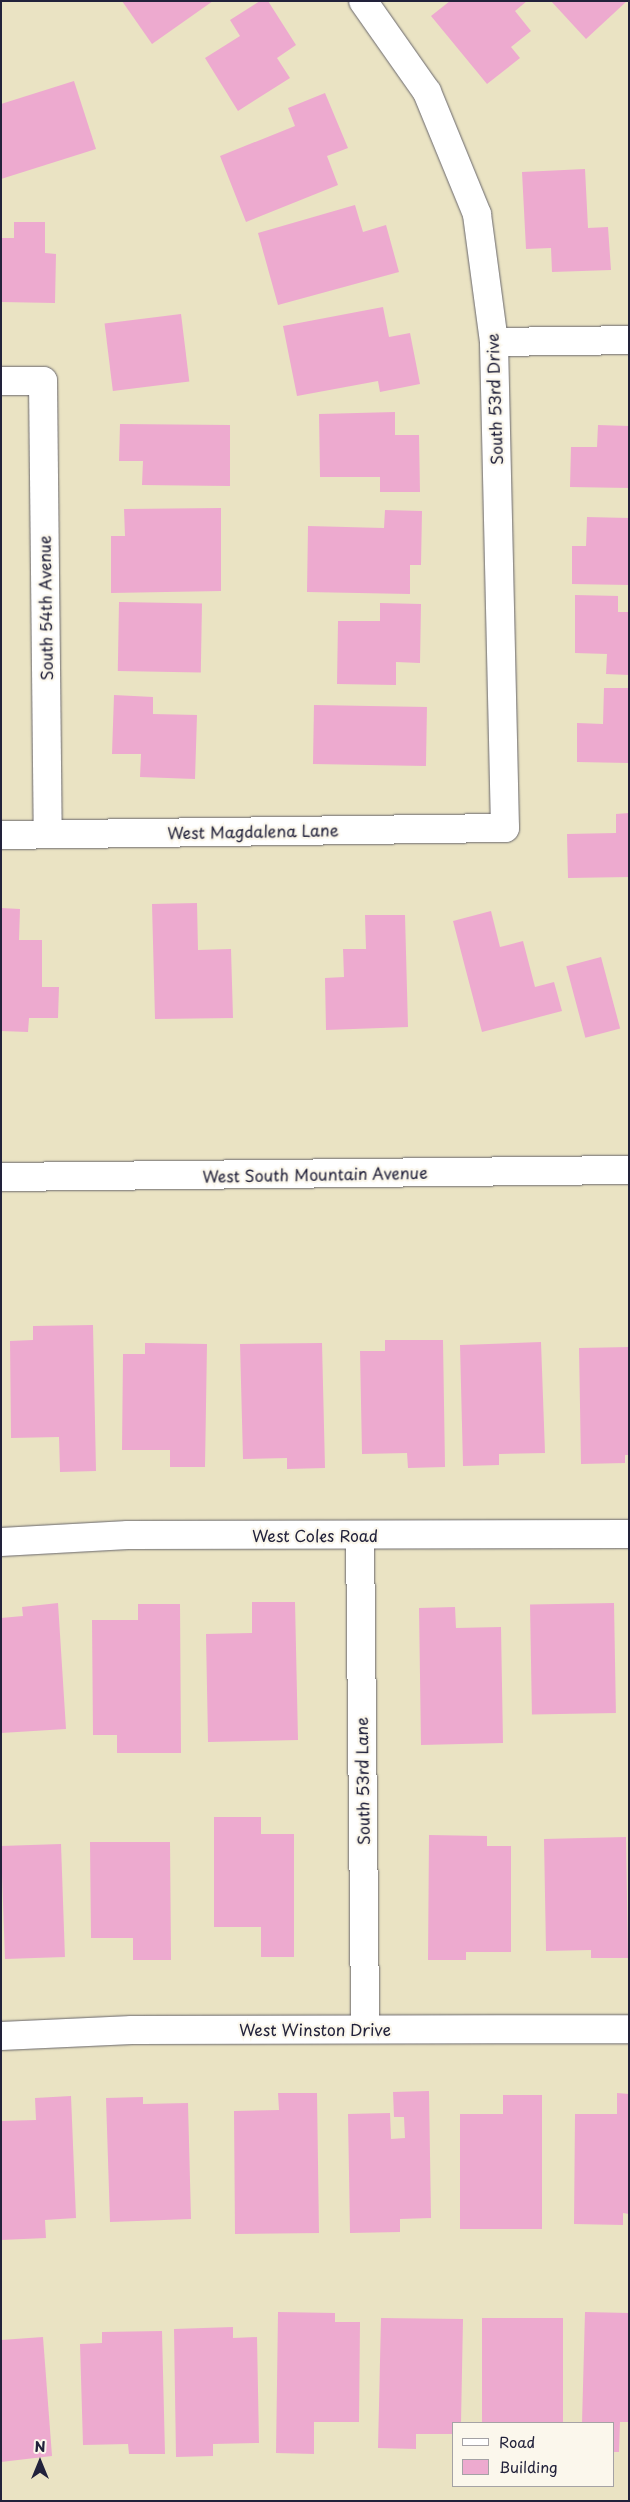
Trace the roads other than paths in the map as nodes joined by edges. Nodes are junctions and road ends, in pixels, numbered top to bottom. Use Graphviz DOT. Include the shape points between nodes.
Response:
graph roads {
  1 [pos="362,1"];
  2 [pos="629,340"];
  3 [pos="494,342"];
  4 [pos="1,381"];
  5 [pos="504,828"];
  6 [pos="48,834"];
  7 [pos="1,835"];
  8 [pos="629,1170"];
  9 [pos="1,1178"];
  10 [pos="629,1534"];
  11 [pos="360,1535"];
  12 [pos="1,1542"];
  13 [pos="365,2028"];
  14 [pos="629,2029"];
  15 [pos="1,2036"];
  1 -- 3 [label="street, South 53rd Drive" via="427,92 477,214"];
  2 -- 3 [label="street"];
  3 -- 5 [label="street, South 53rd Drive"];
  4 -- 6 [label="street, South 54th Avenue" via="42,381"];
  5 -- 6 [label="street, West Magdalena Lane"];
  6 -- 7 [label="street, West Magdalena Lane"];
  8 -- 9 [label="street, West South Mountain Avenue"];
  10 -- 11 [label="street, West Coles Road"];
  11 -- 12 [label="street, West Coles Road" via="128,1535"];
  11 -- 13 [label="street, South 53rd Lane"];
  13 -- 14 [label="street, West Winston Drive"];
  13 -- 15 [label="street, West Winston Drive" via="132,2030"];
}
